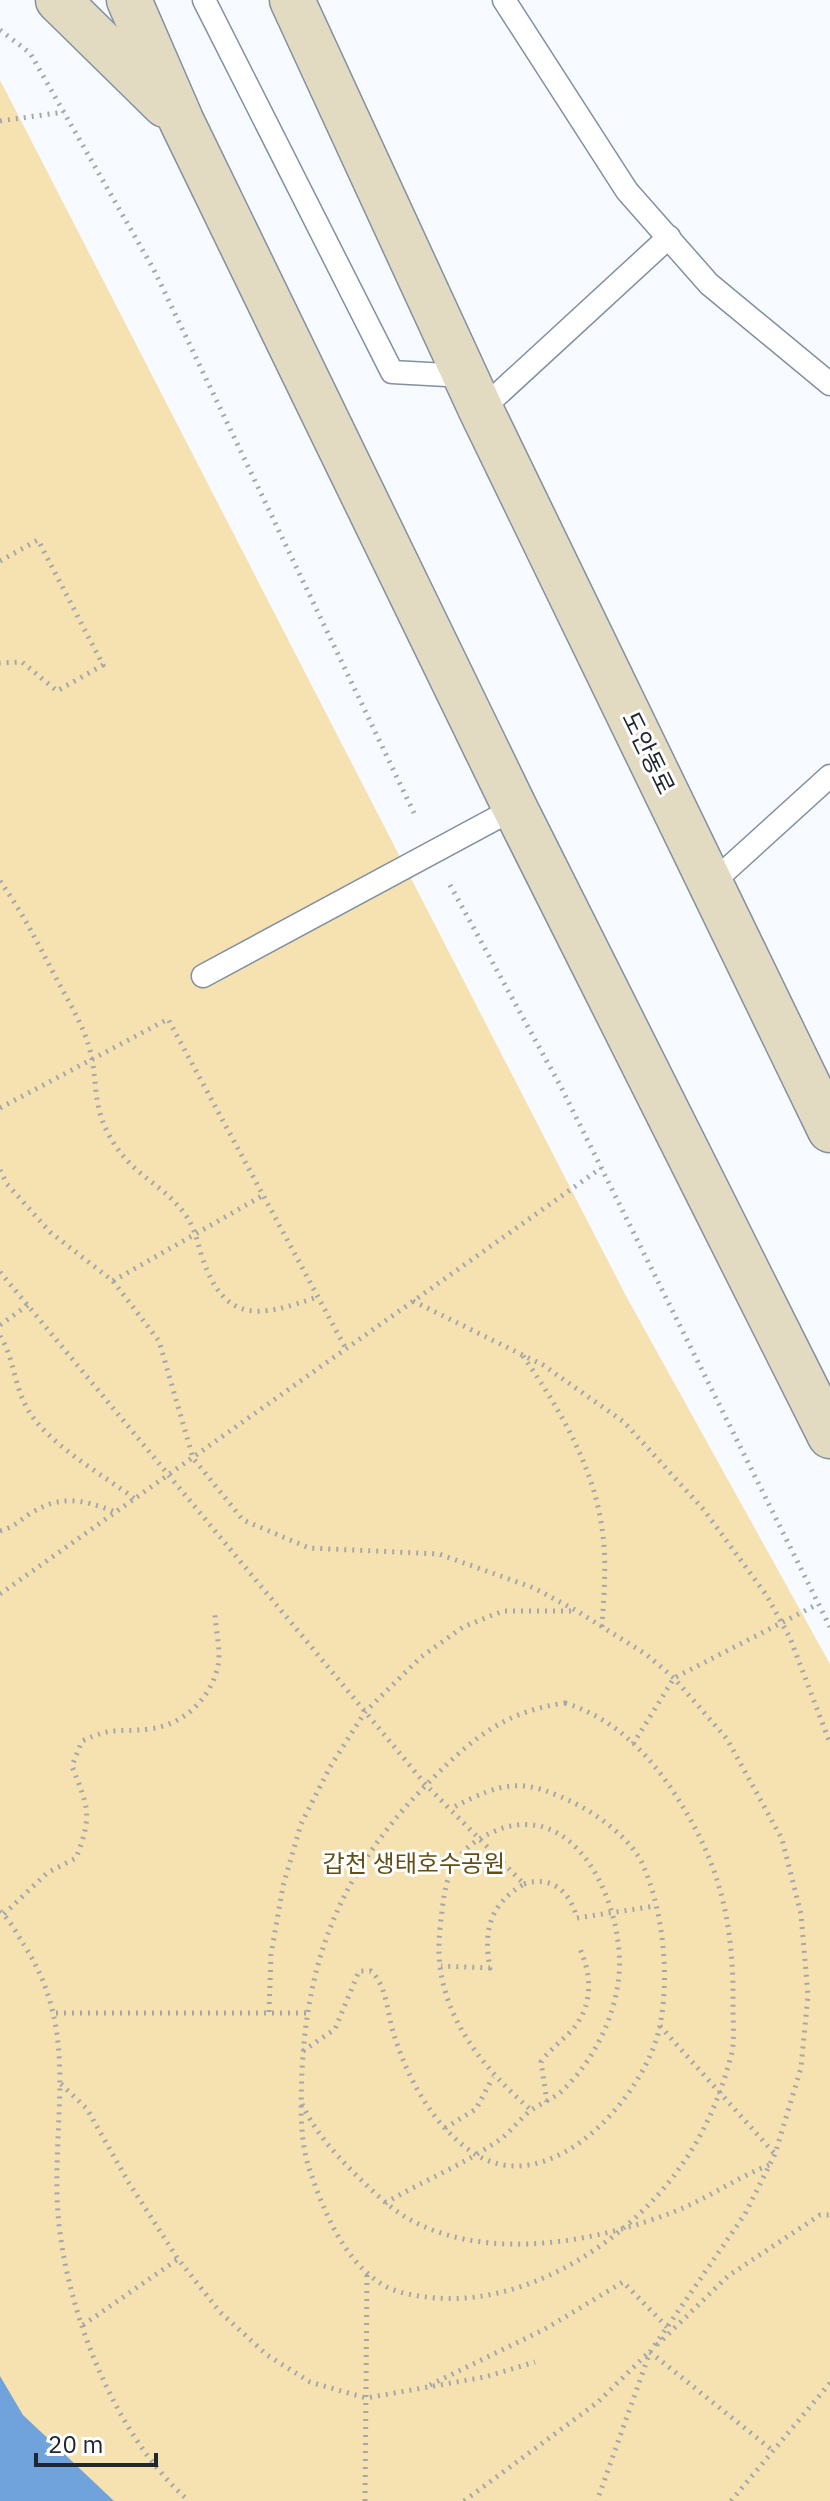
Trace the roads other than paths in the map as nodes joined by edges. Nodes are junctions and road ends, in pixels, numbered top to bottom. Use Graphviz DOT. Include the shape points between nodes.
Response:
graph roads {
  1 [pos="58,0"];
  2 [pos="129,0"];
  3 [pos="204,0"];
  4 [pos="292,0"];
  5 [pos="504,0"];
  6 [pos="182,122"];
  7 [pos="669,237"];
  8 [pos="830,384"];
  9 [pos="473,393"];
  10 [pos="830,776"];
  11 [pos="515,808"];
  12 [pos="712,883"];
  13 [pos="203,976"];
  14 [pos="830,1130"];
  15 [pos="830,1436"];
  1 -- 6 [label="main road"];
  2 -- 6 [label="main road"];
  3 -- 9 [label="lane" via="392,372"];
  4 -- 9 [label="main road, 도안동로"];
  5 -- 7 [label="lane" via="627,191"];
  6 -- 11 [label="main road"];
  7 -- 8 [label="lane" via="709,284"];
  7 -- 9 [label="lane"];
  9 -- 12 [label="main road, 도안동로"];
  10 -- 12 [label="lane"];
  11 -- 13 [label="lane"];
  11 -- 15 [label="main road"];
  12 -- 14 [label="main road, 도안동로"];
}
